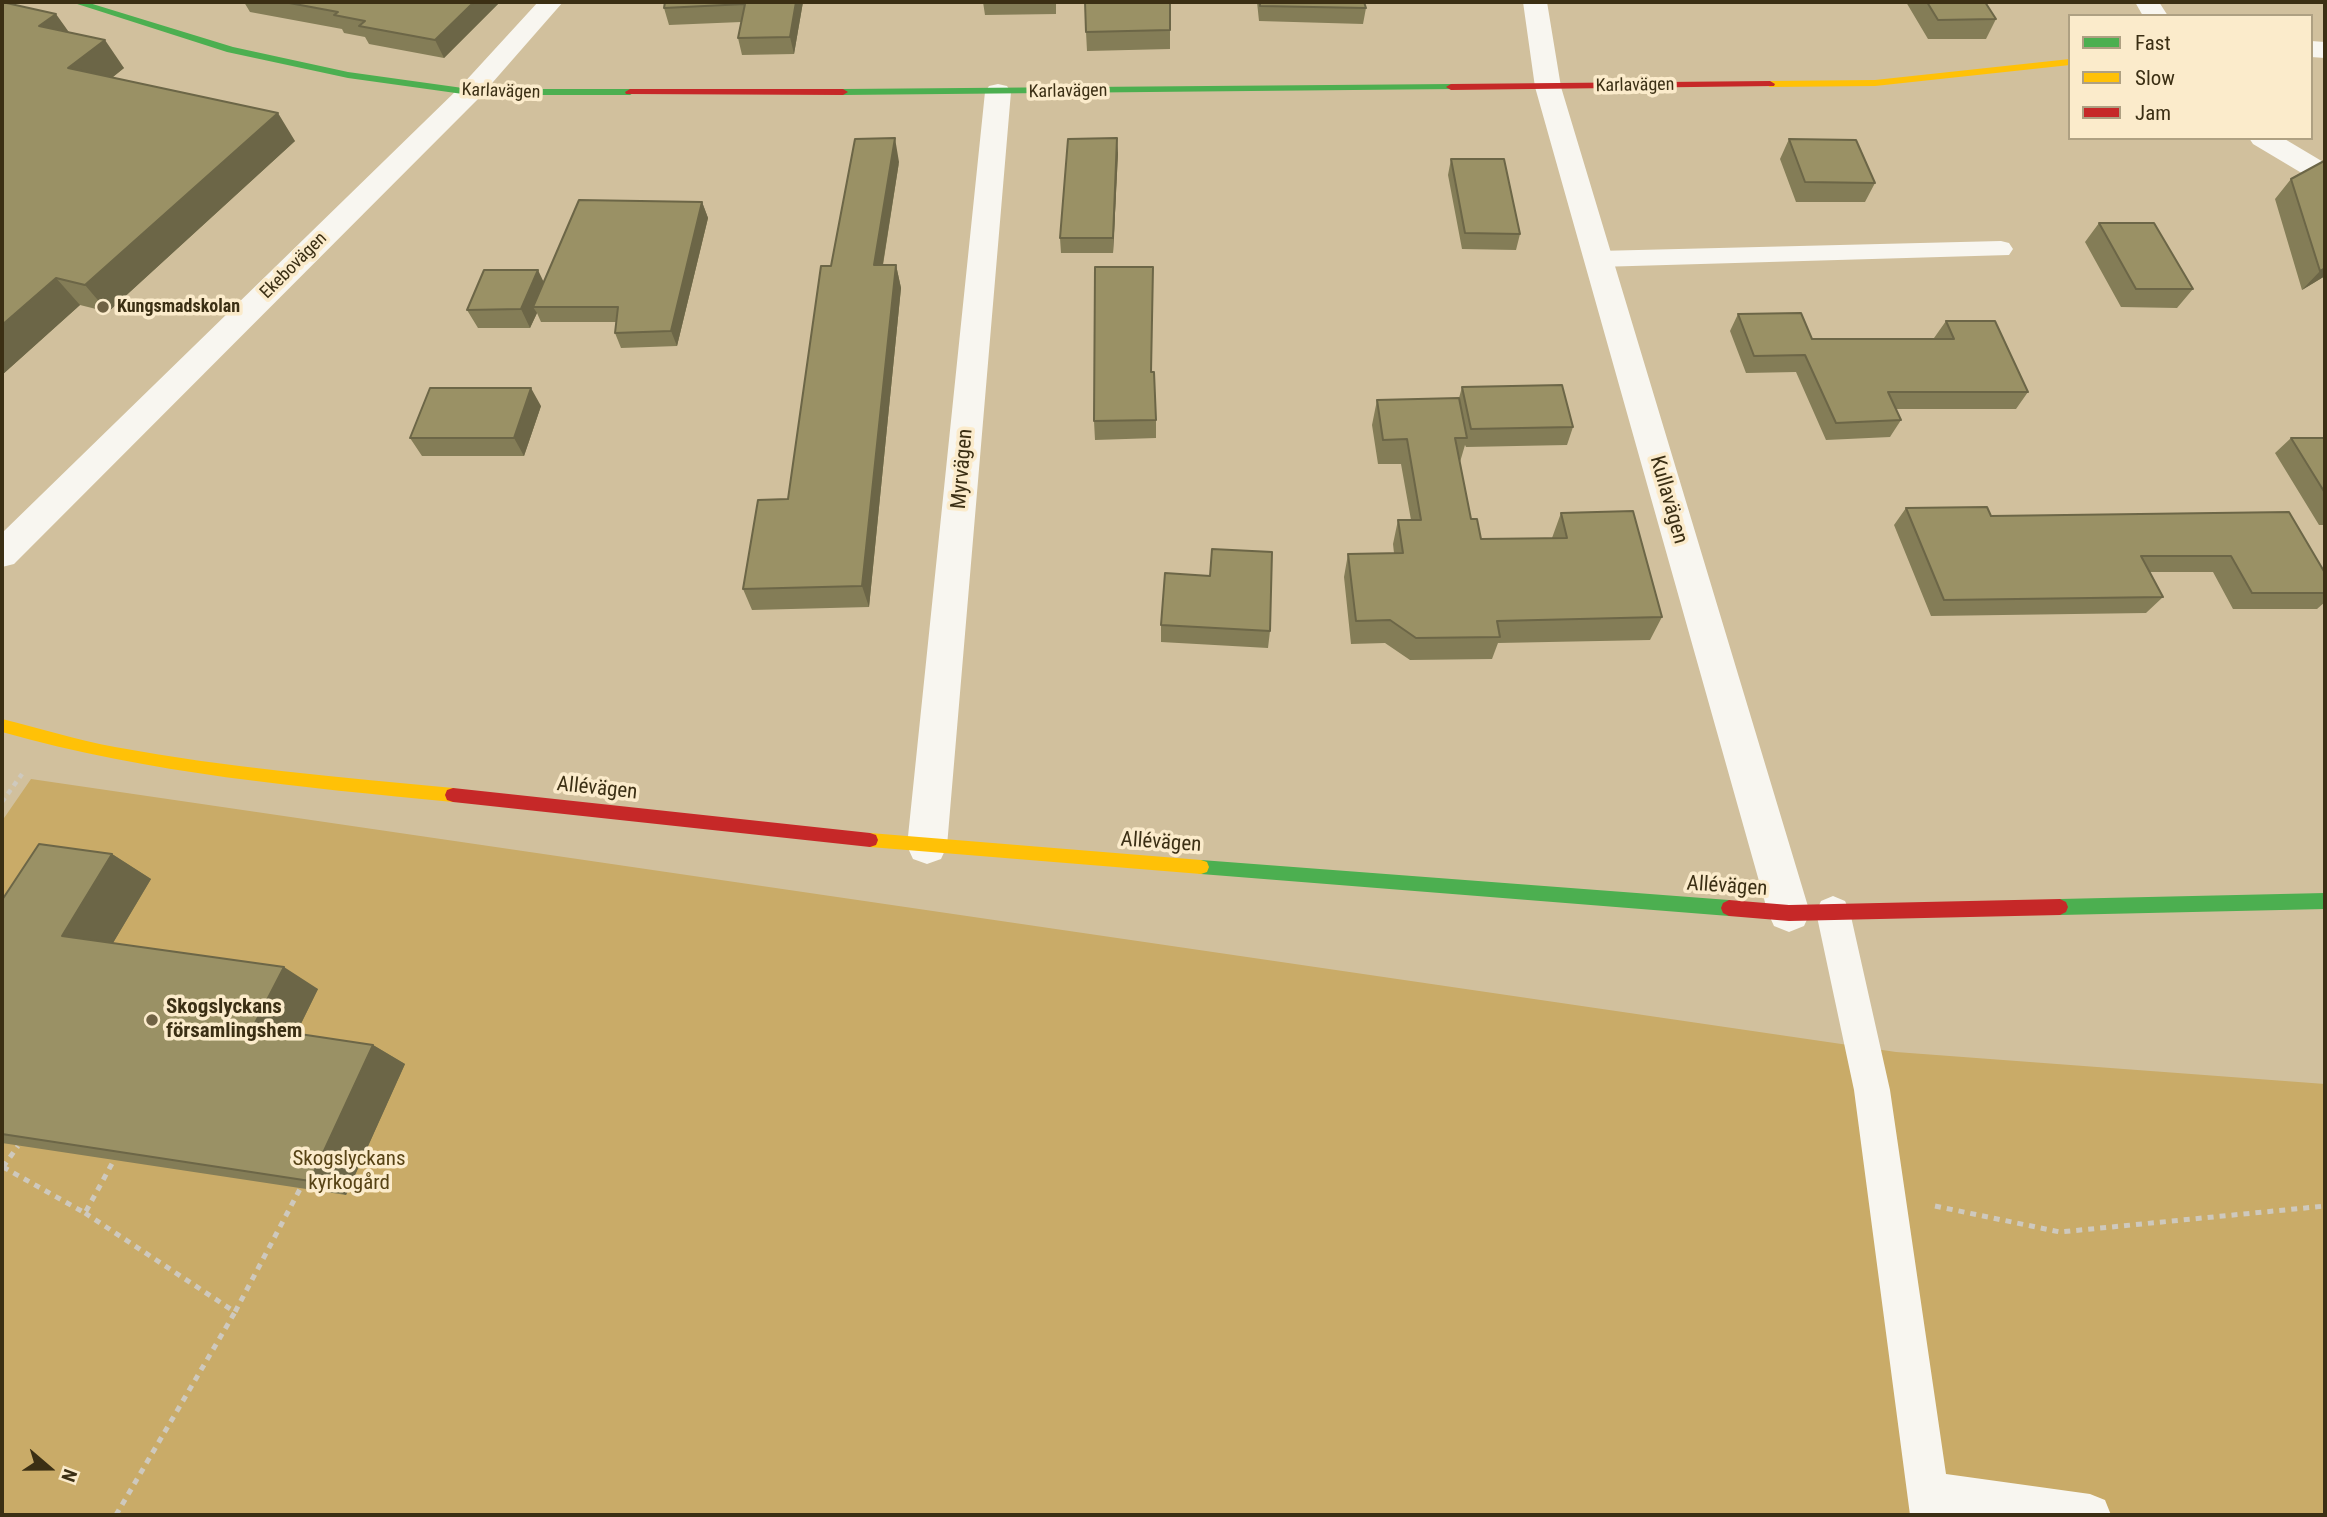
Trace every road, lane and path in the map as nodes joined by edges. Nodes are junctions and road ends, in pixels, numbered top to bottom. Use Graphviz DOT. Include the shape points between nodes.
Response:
graph roads {
  1 [pos="76,2"];
  2 [pos="551,2"];
  3 [pos="1535,2"];
  4 [pos="2068,62"];
  5 [pos="1548,87"];
  6 [pos="998,92"];
  7 [pos="470,93"];
  8 [pos="2266,140"];
  9 [pos="2325,175"];
  10 [pos="2001,249"];
  11 [pos="1598,259"];
  12 [pos="2,554"];
  13 [pos="2,725"];
  14 [pos="927,846"];
  15 [pos="2325,901"];
  16 [pos="1833,912"];
  17 [pos="1789,913"];
  18 [pos="18,1146"];
  19 [pos="114,1160"];
  20 [pos="2,1167"];
  21 [pos="300,1189"];
  22 [pos="1887,1196"];
  23 [pos="2325,1206"];
  24 [pos="85,1213"];
  25 [pos="235,1312"];
  26 [pos="1930,1504"];
  27 [pos="116,1515"];
  28 [pos="2090,1515"];
  1 -- 7 [label="street, Karlavägen" via="231,50 348,75"];
  2 -- 7 [label="street, Ekebovägen"];
  3 -- 5 [label="street, Kullavägen"];
  4 -- 5 [label="street, Karlavägen" via="1875,83"];
  5 -- 6 [label="street, Karlavägen"];
  5 -- 11 [label="street, Kullavägen"];
  6 -- 7 [label="street, Karlavägen"];
  6 -- 14 [label="street, Myrvägen"];
  7 -- 12 [label="street, Ekebovägen"];
  8 -- 9 [label="street"];
  10 -- 11 [label="lane"];
  11 -- 17 [label="street, Kullavägen"];
  13 -- 14 [label="street, Allévägen" via="48,740 181,766"];
  14 -- 17 [label="street, Allévägen"];
  15 -- 16 [label="street, Allévägen"];
  16 -- 17 [label="street, Allévägen"];
  16 -- 22 [label="lane" via="1872,1090"];
  18 -- 20 [label="path"];
  19 -- 24 [label="path"];
  20 -- 24 [label="path"];
  21 -- 25 [label="path"];
  22 -- 23 [label="path" via="2060,1232"];
  22 -- 26 [label="lane"];
  24 -- 25 [label="path"];
  25 -- 27 [label="path"];
  26 -- 28 [label="lane"];
}
